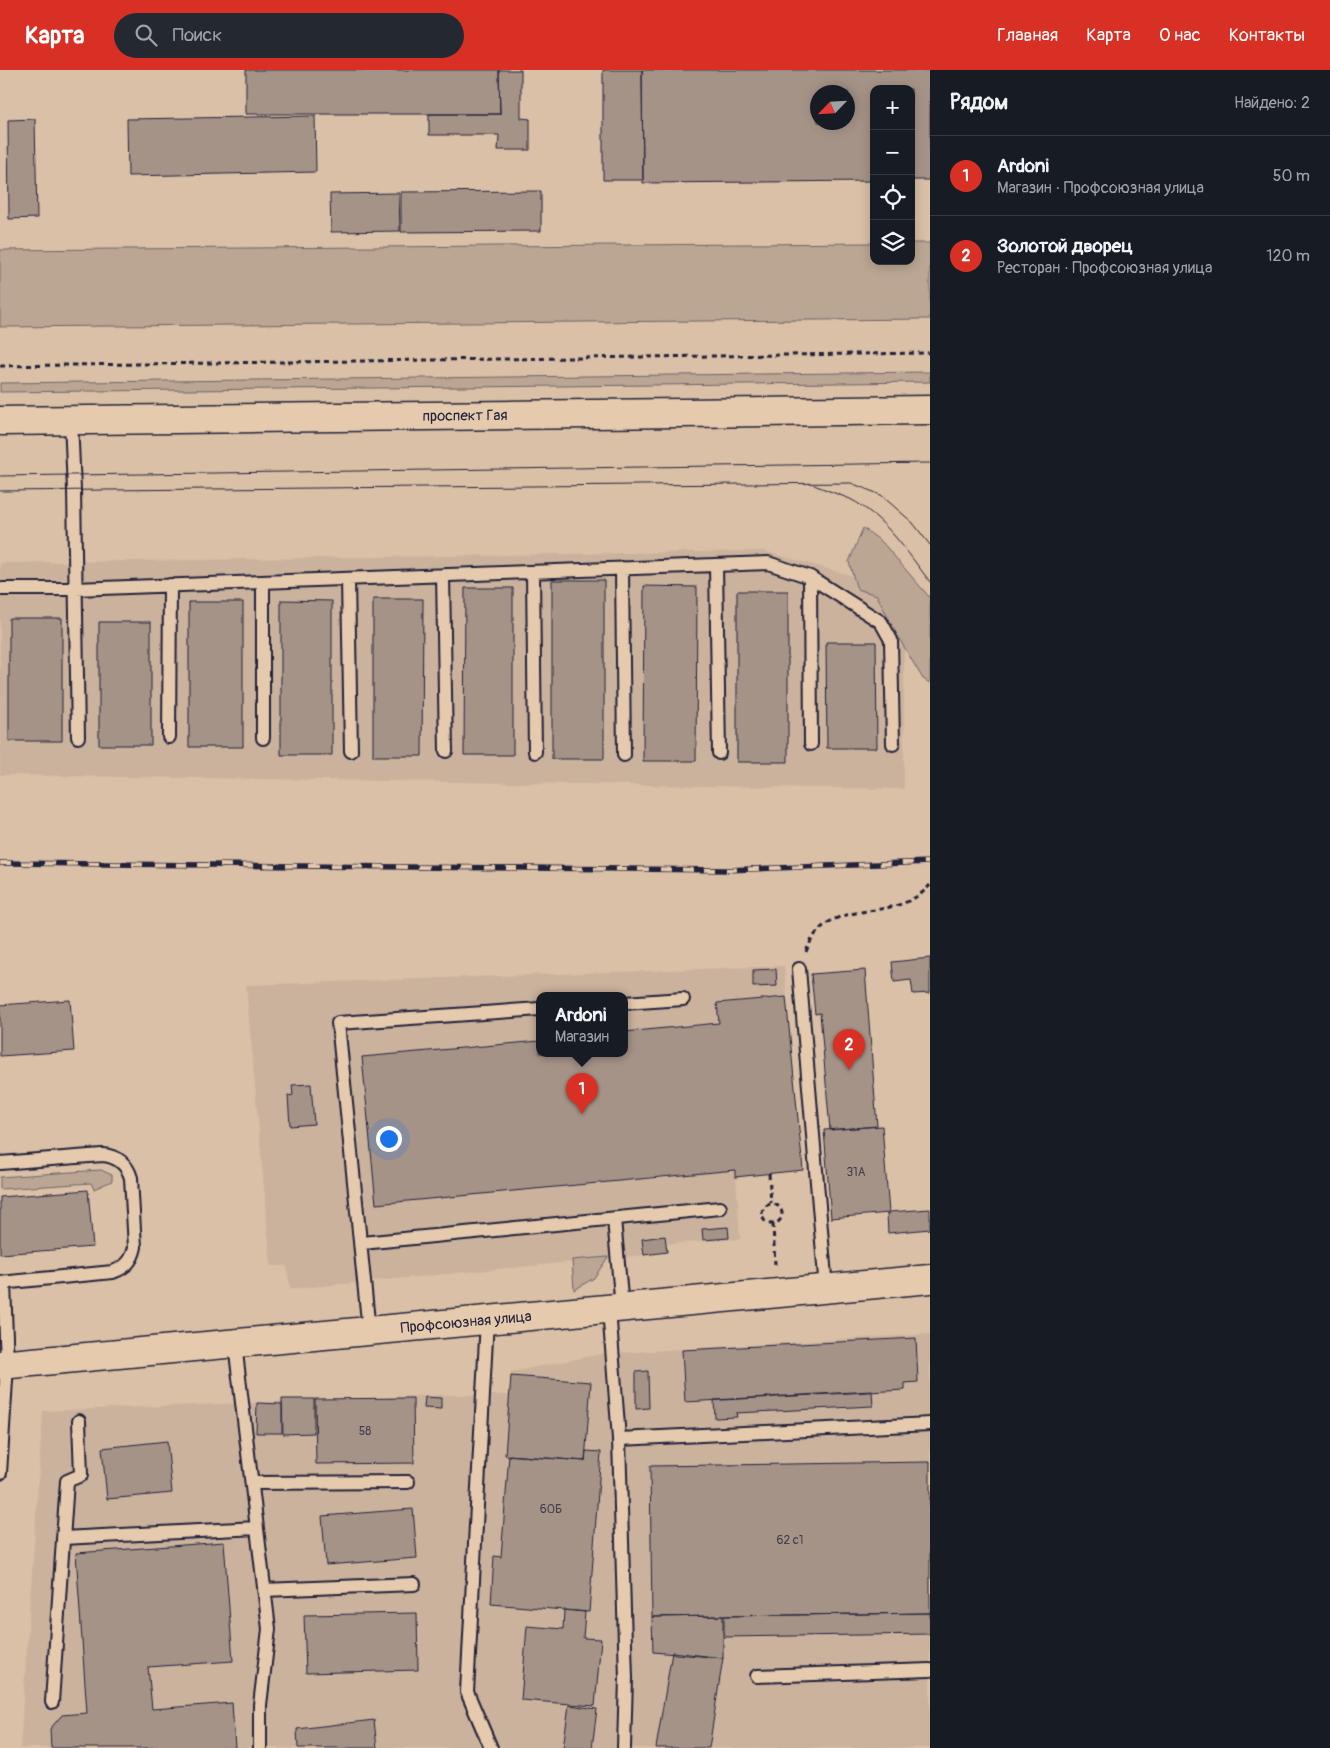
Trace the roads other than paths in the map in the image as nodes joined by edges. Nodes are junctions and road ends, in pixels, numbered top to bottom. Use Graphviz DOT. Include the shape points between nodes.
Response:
graph roads {
  1 [pos="930,410"];
  2 [pos="71,420"];
  3 [pos="0,421"];
  4 [pos="716,565"];
  5 [pos="622,568"];
  6 [pos="533,572"];
  7 [pos="443,575"];
  8 [pos="810,577"];
  9 [pos="348,579"];
  10 [pos="263,582"];
  11 [pos="170,585"];
  12 [pos="0,589"];
  13 [pos="75,589"];
  14 [pos="78,736"];
  15 [pos="169,737"];
  16 [pos="263,738"];
  17 [pos="811,744"];
  18 [pos="894,744"];
  19 [pos="446,750"];
  20 [pos="351,751"];
  21 [pos="535,752"];
  22 [pos="719,752"];
  23 [pos="624,755"];
  24 [pos="799,969"];
  25 [pos="683,999"];
  26 [pos="628,1003"];
  27 [pos="536,1009"];
  28 [pos="0,1163"];
  29 [pos="720,1208"];
  30 [pos="614,1218"];
  31 [pos="362,1243"];
  32 [pos="930,1279"];
  33 [pos="2,1283"];
  34 [pos="826,1289"];
  35 [pos="616,1308"];
  36 [pos="487,1320"];
  37 [pos="369,1331"];
  38 [pos="235,1344"];
  39 [pos="3,1365"];
  40 [pos="79,1421"];
  41 [pos="930,1424"];
  42 [pos="619,1439"];
  43 [pos="0,1473"];
  44 [pos="408,1482"];
  45 [pos="252,1483"];
  46 [pos="257,1528"];
  47 [pos="63,1538"];
  48 [pos="414,1584"];
  49 [pos="264,1590"];
  50 [pos="930,1670"];
  51 [pos="757,1676"];
  52 [pos="52,1702"];
  53 [pos="260,1748"];
  54 [pos="491,1748"];
  55 [pos="624,1748"];
  1 -- 2 [label="street, проспект Гая"];
  2 -- 3 [label="street, проспект Гая"];
  2 -- 13 [label="lane"];
  4 -- 5 [label="lane"];
  4 -- 8 [label="lane" via="768,563"];
  4 -- 22 [label="lane"];
  5 -- 6 [label="lane"];
  5 -- 23 [label="lane"];
  6 -- 7 [label="lane"];
  6 -- 21 [label="lane"];
  7 -- 9 [label="lane"];
  7 -- 19 [label="lane"];
  8 -- 17 [label="lane"];
  8 -- 18 [label="lane" via="881,622 891,640"];
  9 -- 10 [label="lane"];
  9 -- 20 [label="lane"];
  10 -- 11 [label="lane"];
  10 -- 16 [label="lane"];
  11 -- 13 [label="lane"];
  11 -- 15 [label="lane"];
  12 -- 13 [label="lane"];
  13 -- 14 [label="lane"];
  24 -- 34 [label="lane"];
  25 -- 26 [label="lane"];
  27 -- 31 [label="lane" via="338,1023"];
  28 -- 33 [label="lane" via="102,1155 117,1159 129,1171 131,1178 135,1247 128,1263 113,1272"];
  29 -- 30 [label="lane"];
  30 -- 31 [label="lane"];
  30 -- 35 [label="lane"];
  31 -- 37 [label="lane"];
  32 -- 34 [label="street, Профсоюзная улица"];
  33 -- 39 [label="lane"];
  34 -- 35 [label="street, Профсоюзная улица"];
  35 -- 36 [label="street, Профсоюзная улица"];
  35 -- 42 [label="lane"];
  36 -- 37 [label="street, Профсоюзная улица"];
  36 -- 54 [label="lane" via="467,1692"];
  37 -- 38 [label="street, Профсоюзная улица"];
  38 -- 39 [label="street, Профсоюзная улица"];
  38 -- 45 [label="lane"];
  39 -- 43 [label="lane"];
  40 -- 47 [label="lane" via="81,1474 66,1481"];
  41 -- 42 [label="lane"];
  42 -- 55 [label="lane" via="626,1678"];
  44 -- 45 [label="lane"];
  45 -- 46 [label="lane"];
  46 -- 47 [label="lane"];
  46 -- 49 [label="lane"];
  47 -- 52 [label="lane"];
  48 -- 49 [label="lane"];
  49 -- 53 [label="lane" via="269,1629 260,1705"];
  50 -- 51 [label="lane"];
}
